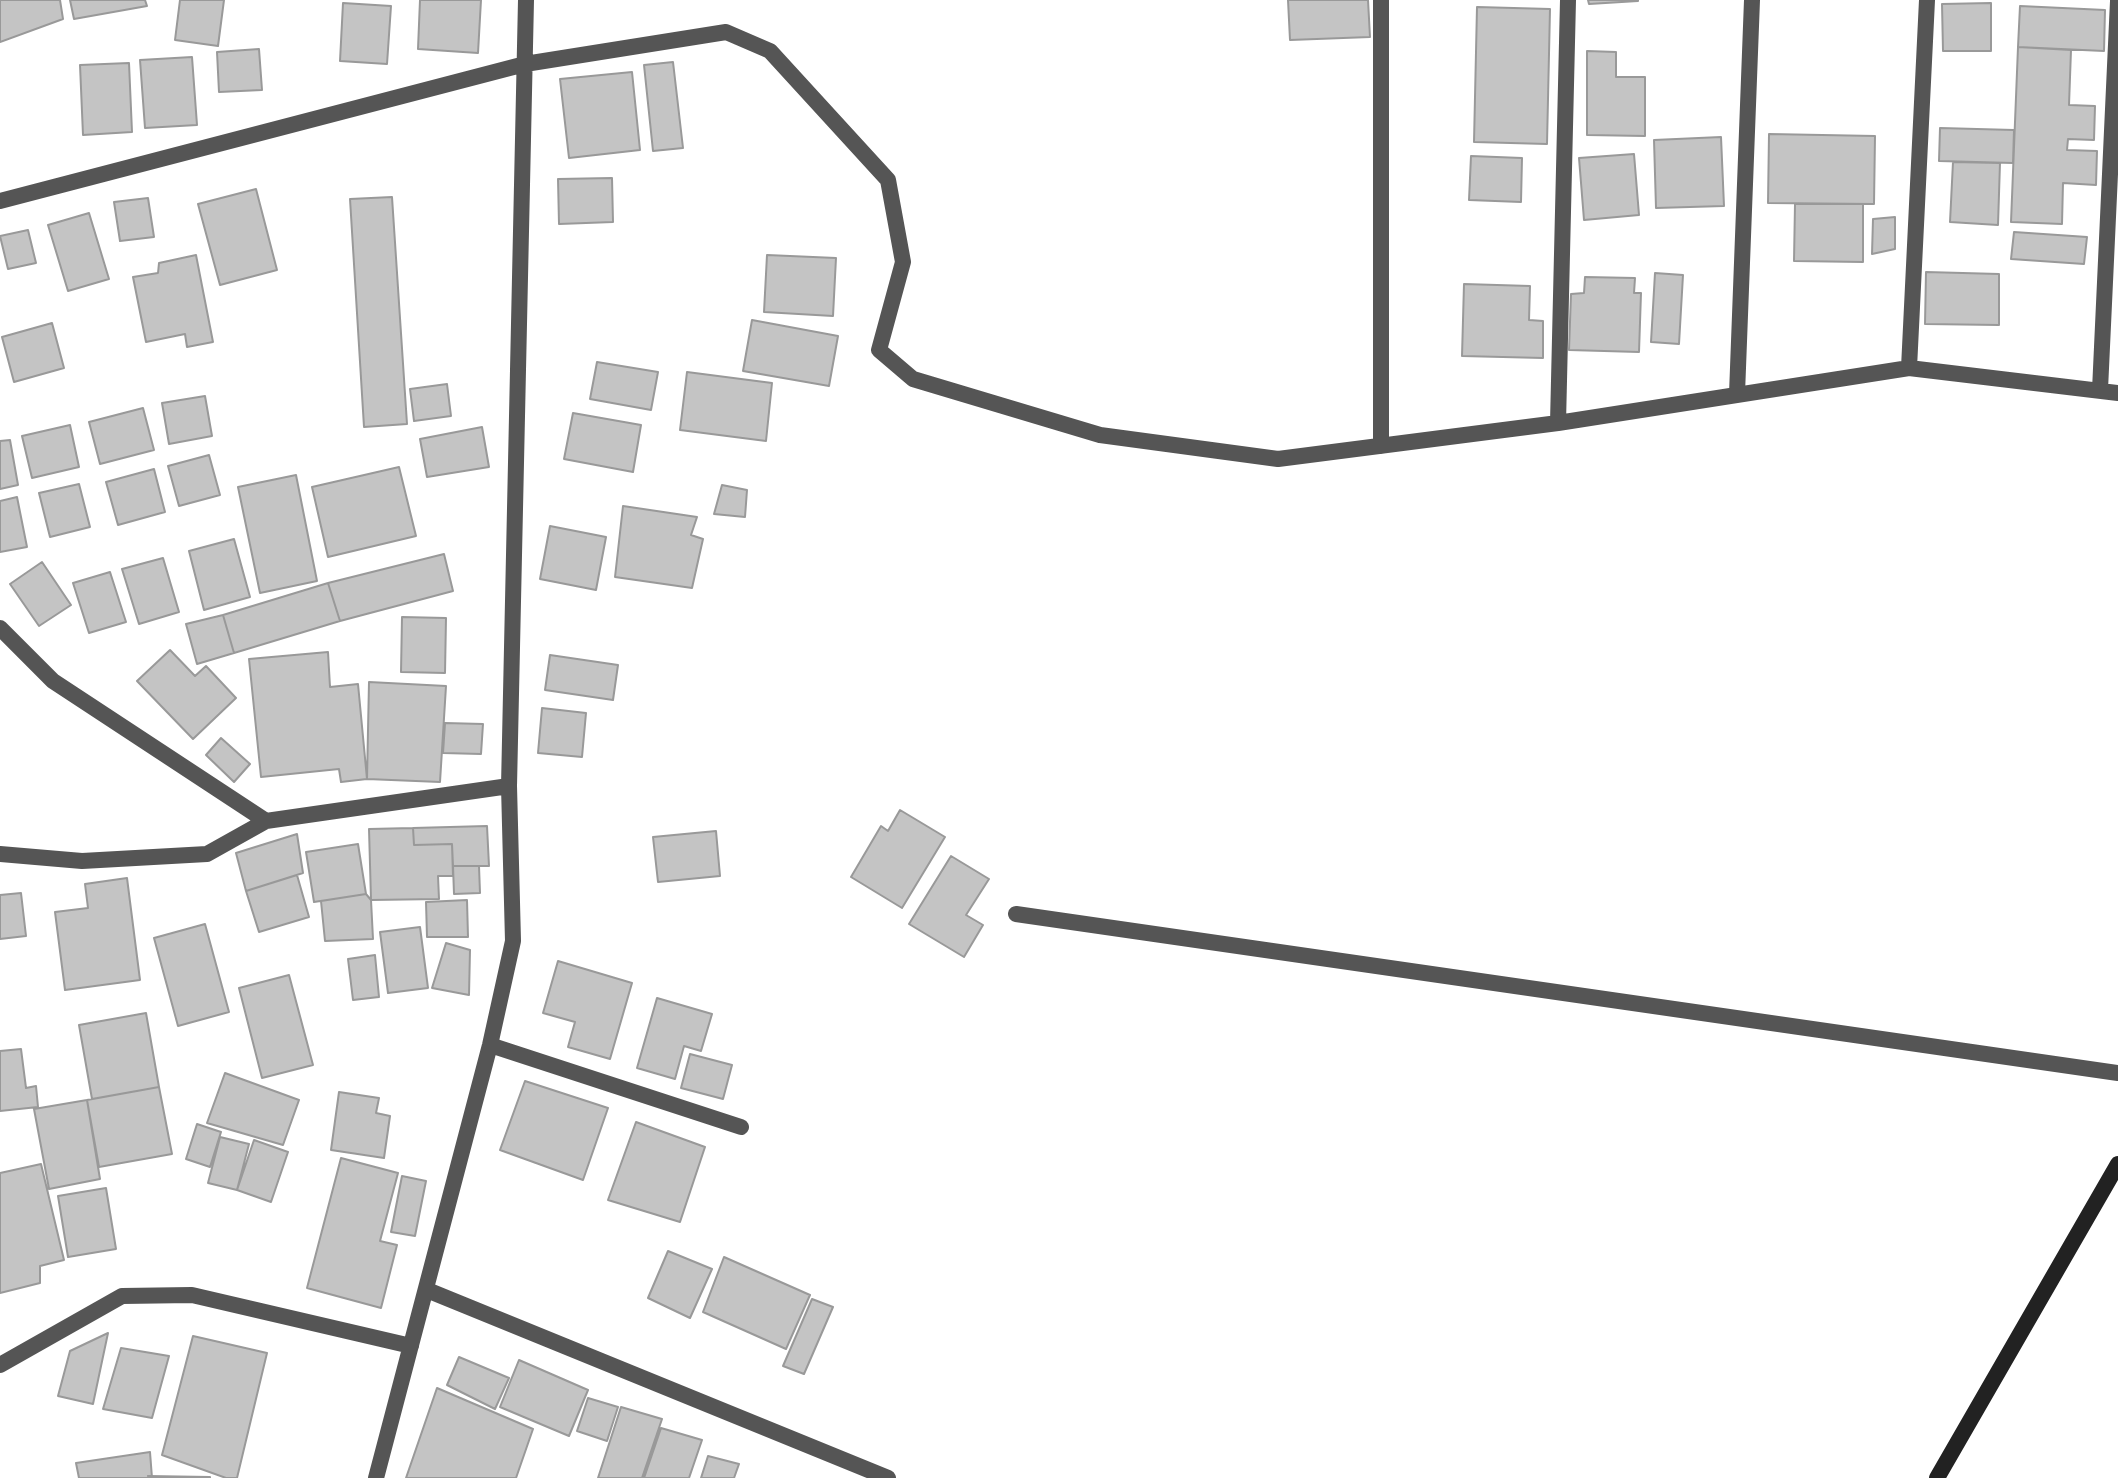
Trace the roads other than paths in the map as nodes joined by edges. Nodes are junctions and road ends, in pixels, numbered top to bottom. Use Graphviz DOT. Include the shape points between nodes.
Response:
graph roads {
  1 [pos="526,0"];
  2 [pos="1381,0"];
  3 [pos="1568,0"];
  4 [pos="1752,0"];
  5 [pos="1927,0"];
  6 [pos="2118,1"];
  7 [pos="525,64"];
  8 [pos="0,201"];
  9 [pos="1909,368"];
  10 [pos="2100,390"];
  11 [pos="2118,393"];
  12 [pos="1737,394"];
  13 [pos="1558,423"];
  14 [pos="1381,446"];
  15 [pos="0,628"];
  16 [pos="509,786"];
  17 [pos="266,821"];
  18 [pos="0,854"];
  19 [pos="1016,914"];
  20 [pos="490,1045"];
  21 [pos="2118,1073"];
  22 [pos="741,1127"];
  23 [pos="2118,1164"];
  24 [pos="427,1290"];
  25 [pos="411,1346"];
  26 [pos="0,1365"];
  27 [pos="376,1478"];
  28 [pos="888,1478"];
  29 [pos="1937,1478"];
  1 -- 7 [label="street"];
  2 -- 14 [label="street"];
  3 -- 13 [label="street"];
  4 -- 12 [label="street"];
  5 -- 9 [label="street"];
  6 -- 10 [label="street"];
  7 -- 8 [label="street"];
  7 -- 14 [label="street" via="726,32 770,51 888,180 903,262 879,350 913,379 1100,435 1278,459"];
  7 -- 16 [label="street"];
  9 -- 10 [label="street"];
  9 -- 12 [label="street"];
  10 -- 11 [label="street"];
  12 -- 13 [label="street"];
  13 -- 14 [label="street"];
  15 -- 17 [label="street" via="53,681"];
  16 -- 17 [label="street"];
  16 -- 20 [label="street" via="513,941"];
  17 -- 18 [label="street" via="207,854 82,861"];
  19 -- 21 [label="street"];
  20 -- 22 [label="street"];
  20 -- 24 [label="street"];
  23 -- 29 [label="street"];
  24 -- 25 [label="street"];
  24 -- 28 [label="street"];
  25 -- 26 [label="street" via="192,1295 122,1296"];
  25 -- 27 [label="street"];
}
